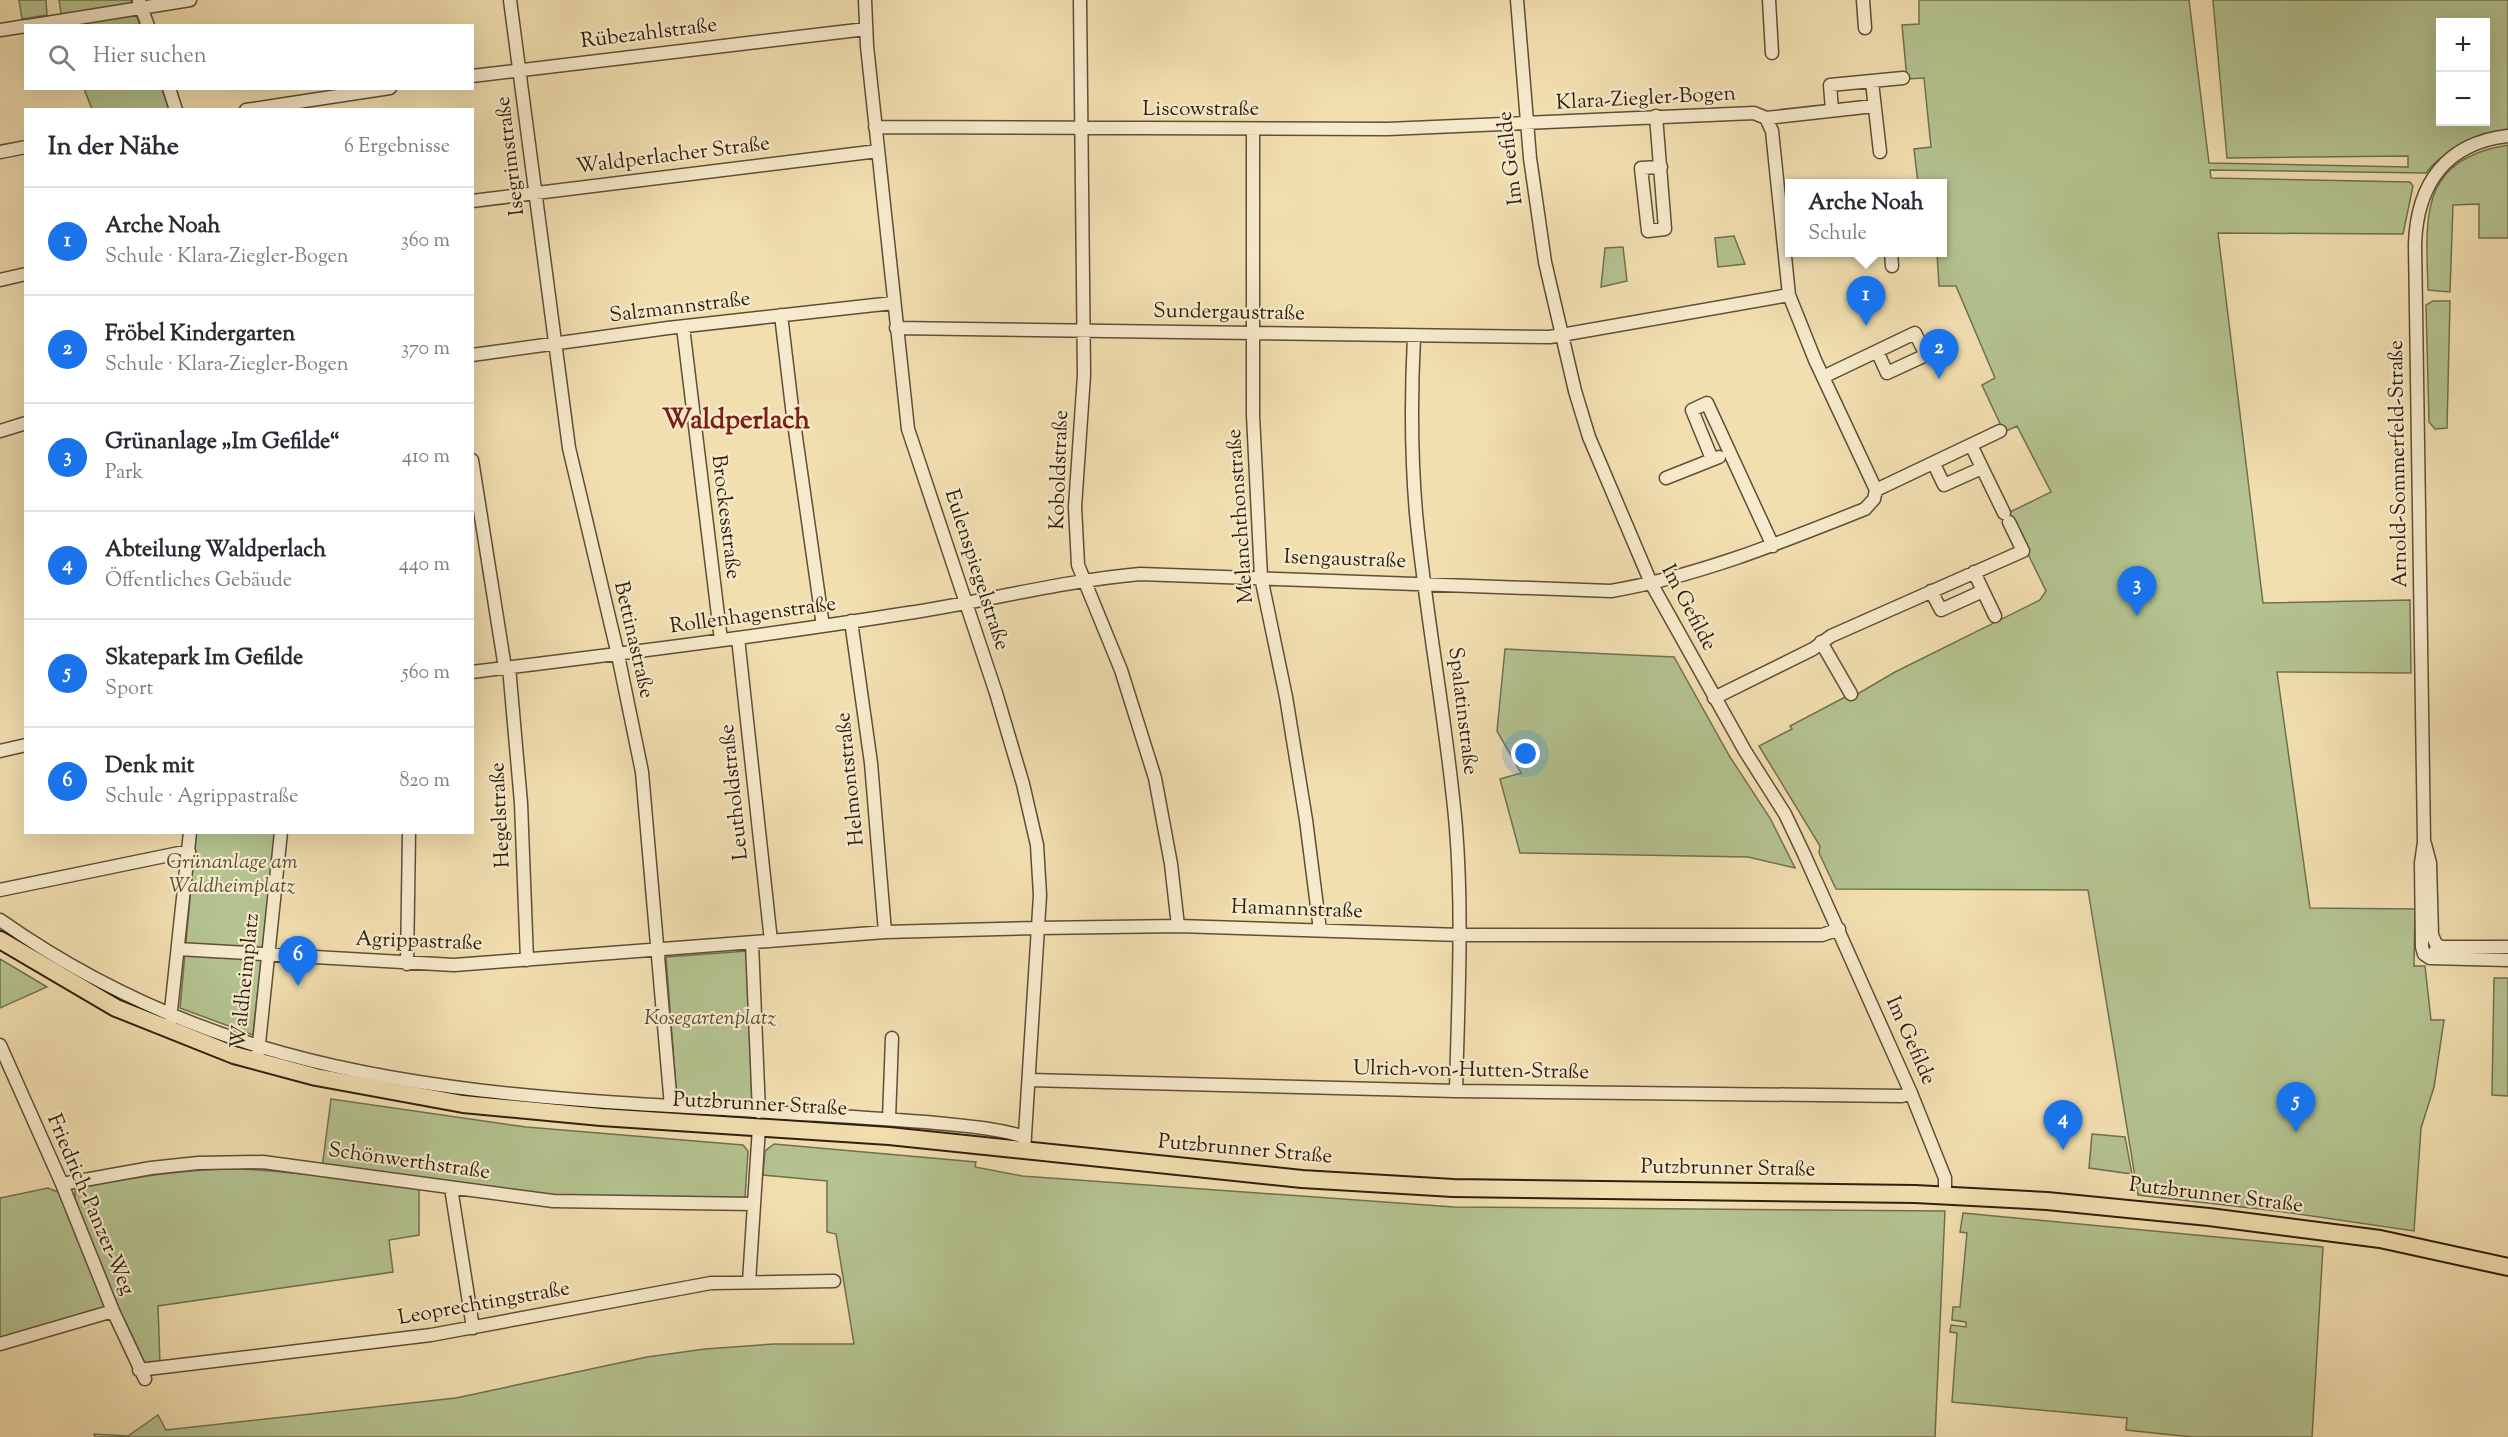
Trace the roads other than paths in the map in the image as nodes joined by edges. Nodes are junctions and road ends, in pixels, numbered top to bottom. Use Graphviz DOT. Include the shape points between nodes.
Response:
graph roads {
  1 [pos="190,0"];
  2 [pos="510,0"];
  3 [pos="865,0"];
  4 [pos="1080,0"];
  5 [pos="1517,0"];
  6 [pos="1770,0"];
  7 [pos="1863,0"];
  8 [pos="140,3"];
  9 [pos="37,24"];
  10 [pos="147,24"];
  11 [pos="24,26"];
  12 [pos="1865,28"];
  13 [pos="866,29"];
  14 [pos="0,30"];
  15 [pos="1772,53"];
  16 [pos="520,69"];
  17 [pos="474,76"];
  18 [pos="1903,78"];
  19 [pos="1872,82"];
  20 [pos="170,90"];
  21 [pos="377,90"];
  22 [pos="1874,106"];
  23 [pos="175,108"];
  24 [pos="259,108"];
  25 [pos="1832,110"];
  26 [pos="1656,116"];
  27 [pos="1767,118"];
  28 [pos="1527,124"];
  29 [pos="875,127"];
  30 [pos="1082,130"];
  31 [pos="1253,130"];
  32 [pos="2508,136"];
  33 [pos="24,147"];
  34 [pos="878,151"];
  35 [pos="0,152"];
  36 [pos="1880,152"];
  37 [pos="1661,167"];
  38 [pos="535,193"];
  39 [pos="474,201"];
  40 [pos="1785,217"];
  41 [pos="1787,257"];
  42 [pos="1891,257"];
  43 [pos="1892,266"];
  44 [pos="24,274"];
  45 [pos="0,280"];
  46 [pos="1789,295"];
  47 [pos="894,303"];
  48 [pos="782,315"];
  49 [pos="683,327"];
  50 [pos="896,328"];
  51 [pos="1084,330"];
  52 [pos="1252,334"];
  53 [pos="1561,335"];
  54 [pos="1414,337"];
  55 [pos="555,343"];
  56 [pos="1876,351"];
  57 [pos="474,355"];
  58 [pos="1822,377"];
  59 [pos="24,424"];
  60 [pos="0,431"];
  61 [pos="2000,431"];
  62 [pos="1971,445"];
  63 [pos="1728,453"];
  64 [pos="1712,459"];
  65 [pos="1934,464"];
  66 [pos="1982,468"];
  67 [pos="474,472"];
  68 [pos="1665,478"];
  69 [pos="1876,490"];
  70 [pos="1773,546"];
  71 [pos="1974,572"];
  72 [pos="1261,576"];
  73 [pos="1083,579"];
  74 [pos="1424,583"];
  75 [pos="1651,583"];
  76 [pos="1931,591"];
  77 [pos="1983,591"];
  78 [pos="967,603"];
  79 [pos="1995,616"];
  80 [pos="851,621"];
  81 [pos="823,626"];
  82 [pos="738,638"];
  83 [pos="721,640"];
  84 [pos="1821,642"];
  85 [pos="618,655"];
  86 [pos="507,668"];
  87 [pos="474,672"];
  88 [pos="1851,694"];
  89 [pos="1714,698"];
  90 [pos="24,745"];
  91 [pos="0,750"];
  92 [pos="190,834"];
  93 [pos="281,834"];
  94 [pos="409,834"];
  95 [pos="189,851"];
  96 [pos="0,890"];
  97 [pos="0,920"];
  98 [pos="1178,926"];
  99 [pos="1038,928"];
  100 [pos="1839,929"];
  101 [pos="1320,930"];
  102 [pos="885,932"];
  103 [pos="1461,935"];
  104 [pos="32,940"];
  105 [pos="771,941"];
  106 [pos="3,942"];
  107 [pos="752,943"];
  108 [pos="2508,947"];
  109 [pos="178,949"];
  110 [pos="659,949"];
  111 [pos="269,953"];
  112 [pos="2440,953"];
  113 [pos="527,960"];
  114 [pos="2508,960"];
  115 [pos="406,964"];
  116 [pos="169,1022"];
  117 [pos="892,1038"];
  118 [pos="1,1051"];
  119 [pos="258,1055"];
  120 [pos="1029,1080"];
  121 [pos="1456,1091"];
  122 [pos="1911,1093"];
  123 [pos="671,1106"];
  124 [pos="759,1119"];
  125 [pos="889,1119"];
  126 [pos="1025,1144"];
  127 [pos="62,1184"];
  128 [pos="451,1188"];
  129 [pos="1945,1195"];
  130 [pos="754,1204"];
  131 [pos="2508,1267"];
  132 [pos="749,1281"];
  133 [pos="834,1281"];
  134 [pos="113,1311"];
  135 [pos="474,1328"];
  136 [pos="0,1344"];
  137 [pos="142,1374"];
  1 -- 8 [label="street"];
  2 -- 16 [label="street, Isegrimstraße"];
  3 -- 13 [label="street, Eulenspiegelstraße"];
  4 -- 30 [label="street, Koboldstraße"];
  5 -- 28 [label="street, Im Gefilde"];
  6 -- 15 [label="street"];
  7 -- 12 [label="street"];
  8 -- 9 [label="street"];
  8 -- 10 [label="street"];
  11 -- 14 [label="street"];
  13 -- 16 [label="street, Rübezahlstraße"];
  13 -- 29 [label="street, Eulenspiegelstraße"];
  16 -- 17 [label="street, Rübezahlstraße"];
  16 -- 38 [label="street, Isegrimstraße"];
  18 -- 19 [label="street"];
  19 -- 22 [label="street"];
  19 -- 25 [label="street" via="1830,85"];
  20 -- 23 [label="street"];
  21 -- 24 [label="street"];
  22 -- 25 [label="street, Klara-Ziegler-Bogen"];
  22 -- 36 [label="street"];
  25 -- 27 [label="street, Klara-Ziegler-Bogen"];
  26 -- 27 [label="street, Klara-Ziegler-Bogen" via="1754,113"];
  26 -- 28 [label="street, Klara-Ziegler-Bogen"];
  26 -- 37 [label="street"];
  27 -- 40 [label="street"];
  28 -- 31 [label="street, Liscowstraße"];
  28 -- 53 [label="street, Im Gefilde" via="1545,262"];
  29 -- 30 [label="street, Liscowstraße"];
  29 -- 34 [label="street, Eulenspiegelstraße"];
  30 -- 31 [label="street, Liscowstraße"];
  30 -- 51 [label="street, Koboldstraße"];
  31 -- 52 [label="street, Melanchthonstraße"];
  32 -- 112 [label="street, Arnold-Sommerfeld-Straße" via="2473,144 2448,161 2429,181 2417,214 2424,842 2430,863 2432,935"];
  33 -- 35 [label="street"];
  34 -- 38 [label="street, Waldperlacher Straße"];
  34 -- 47 [label="street, Eulenspiegelstraße"];
  37 -- 37 [label="street" via="1665,229 1648,231 1641,168"];
  38 -- 39 [label="street, Waldperlacher Straße"];
  38 -- 55 [label="street, Isegrimstraße"];
  41 -- 46 [label="street"];
  42 -- 43 [label="street"];
  44 -- 45 [label="street"];
  46 -- 53 [label="street, Sundergaustraße"];
  46 -- 58 [label="street"];
  47 -- 48 [label="street, Salzmannstraße"];
  47 -- 50 [label="street, Eulenspiegelstraße"];
  48 -- 49 [label="street, Salzmannstraße"];
  48 -- 81 [label="street"];
  49 -- 55 [label="street, Salzmannstraße"];
  49 -- 83 [label="street, Brockesstraße"];
  50 -- 51 [label="street, Sundergaustraße"];
  50 -- 78 [label="street, Eulenspiegelstraße" via="908,429"];
  51 -- 52 [label="street, Sundergaustraße"];
  51 -- 73 [label="street, Koboldstraße" via="1075,507 1078,565"];
  52 -- 54 [label="street, Sundergaustraße"];
  52 -- 72 [label="street, Melanchthonstraße"];
  53 -- 54 [label="street, Sundergaustraße"];
  53 -- 75 [label="street, Im Gefilde" via="1596,456"];
  54 -- 74 [label="street, Spalatinstraße" via="1414,484"];
  55 -- 57 [label="street, Salzmannstraße"];
  55 -- 85 [label="street, Bettinastraße" via="569,448"];
  56 -- 58 [label="street"];
  58 -- 69 [label="street"];
  59 -- 60 [label="street"];
  61 -- 62 [label="street"];
  62 -- 65 [label="street"];
  62 -- 66 [label="street"];
  63 -- 64 [label="street"];
  63 -- 64 [label="street" via="1707,403 1692,410"];
  63 -- 70 [label="street"];
  64 -- 68 [label="street"];
  65 -- 66 [label="street" via="1944,485"];
  65 -- 69 [label="street"];
  66 -- 71 [label="street" via="2023,551"];
  67 -- 86 [label="street, Hegelstraße"];
  69 -- 70 [label="street" via="1865,509"];
  70 -- 75 [label="street, Isengaustraße"];
  71 -- 76 [label="street"];
  71 -- 77 [label="street"];
  72 -- 73 [label="street, Isengaustraße" via="1140,574"];
  72 -- 74 [label="street, Isengaustraße"];
  72 -- 101 [label="street, Melanchthonstraße" via="1305,809"];
  73 -- 78 [label="street, Isengaustraße"];
  73 -- 98 [label="street, Koboldstraße" via="1120,670 1155,778"];
  74 -- 75 [label="street, Isengaustraße" via="1611,591"];
  74 -- 103 [label="street, Spalatinstraße" via="1450,768"];
  75 -- 89 [label="street, Im Gefilde"];
  76 -- 77 [label="street" via="1941,610"];
  76 -- 84 [label="street"];
  77 -- 79 [label="street"];
  78 -- 80 [label="street, Rollenhagenstraße"];
  78 -- 99 [label="street, Eulenspiegelstraße" via="1023,784 1037,845"];
  80 -- 81 [label="street, Rollenhagenstraße"];
  80 -- 102 [label="street, Helmontstraße" via="871,763"];
  81 -- 82 [label="street, Rollenhagenstraße"];
  82 -- 83 [label="street, Rollenhagenstraße"];
  82 -- 105 [label="street, Leutholdstraße"];
  83 -- 85 [label="street, Rollenhagenstraße"];
  84 -- 88 [label="street"];
  84 -- 89 [label="street"];
  85 -- 86 [label="street, Rollenhagenstraße"];
  85 -- 110 [label="street, Bettinastraße" via="642,772"];
  86 -- 87 [label="street, Rollenhagenstraße"];
  86 -- 113 [label="street, Hegelstraße" via="521,803"];
  89 -- 100 [label="street, Im Gefilde" via="1785,814"];
  90 -- 91 [label="street"];
  92 -- 95 [label="street"];
  93 -- 111 [label="street, Waldheimplatz"];
  94 -- 115 [label="street"];
  95 -- 96 [label="street"];
  95 -- 109 [label="street"];
  97 -- 104 [label="street, Putzbrunner Straße"];
  98 -- 99 [label="street, Hamannstraße"];
  98 -- 101 [label="street, Hamannstraße"];
  99 -- 102 [label="street, Hamannstraße"];
  99 -- 120 [label="street, Eulenspiegelstraße"];
  100 -- 103 [label="street, Hamannstraße" via="1822,935"];
  100 -- 122 [label="street, Im Gefilde"];
  101 -- 103 [label="street, Hamannstraße"];
  102 -- 105 [label="street, Hamannstraße"];
  103 -- 121 [label="street, Spalatinstraße"];
  104 -- 106 [label="street, Putzbrunner Straße"];
  104 -- 116 [label="street, Putzbrunner Straße"];
  105 -- 107 [label="street, Hamannstraße"];
  106 -- 116 [label="main road, Putzbrunner Straße" via="98,998"];
  107 -- 110 [label="street"];
  107 -- 124 [label="street"];
  108 -- 112 [label="street"];
  109 -- 111 [label="street, Agrippastraße"];
  109 -- 116 [label="street"];
  110 -- 113 [label="street, Agrippastraße"];
  110 -- 123 [label="street"];
  111 -- 115 [label="street, Agrippastraße"];
  111 -- 119 [label="street, Waldheimplatz"];
  112 -- 114 [label="street"];
  113 -- 115 [label="street, Agrippastraße"];
  116 -- 119 [label="main road, Putzbrunner Straße"];
  117 -- 125 [label="street"];
  118 -- 127 [label="street, Friedrich-Panzer-Weg"];
  119 -- 123 [label="street, Putzbrunner Straße" via="546,1097"];
  119 -- 124 [label="main road, Putzbrunner Straße" via="375,1089 463,1104 601,1117"];
  120 -- 121 [label="street, Ulrich-von-Hutten-Straße"];
  120 -- 126 [label="street, Eulenspiegelstraße"];
  121 -- 122 [label="street, Ulrich-von-Hutten-Straße" via="1902,1096"];
  122 -- 129 [label="street, Im Gefilde" via="1945,1178"];
  123 -- 124 [label="street, Putzbrunner Straße"];
  124 -- 125 [label="street, Putzbrunner Straße"];
  124 -- 126 [label="main road, Putzbrunner Straße" via="889,1136"];
  124 -- 130 [label="street"];
  125 -- 126 [label="street, Putzbrunner Straße" via="1010,1132"];
  126 -- 129 [label="main road, Putzbrunner Straße" via="1302,1179 1453,1188"];
  127 -- 128 [label="street, Schönwerthstraße" via="151,1168 229,1162 293,1165"];
  127 -- 134 [label="street, Friedrich-Panzer-Weg"];
  128 -- 130 [label="street, Schönwerthstraße" via="553,1200"];
  128 -- 135 [label="street"];
  129 -- 131 [label="main road, Putzbrunner Straße" via="2221,1218 2380,1239"];
  130 -- 132 [label="street"];
  132 -- 133 [label="street, Leoprechtingstraße"];
  132 -- 135 [label="street, Leoprechtingstraße" via="711,1283"];
  134 -- 136 [label="street"];
  134 -- 137 [label="street, Friedrich-Panzer-Weg"];
  135 -- 137 [label="street, Leoprechtingstraße"];
}
